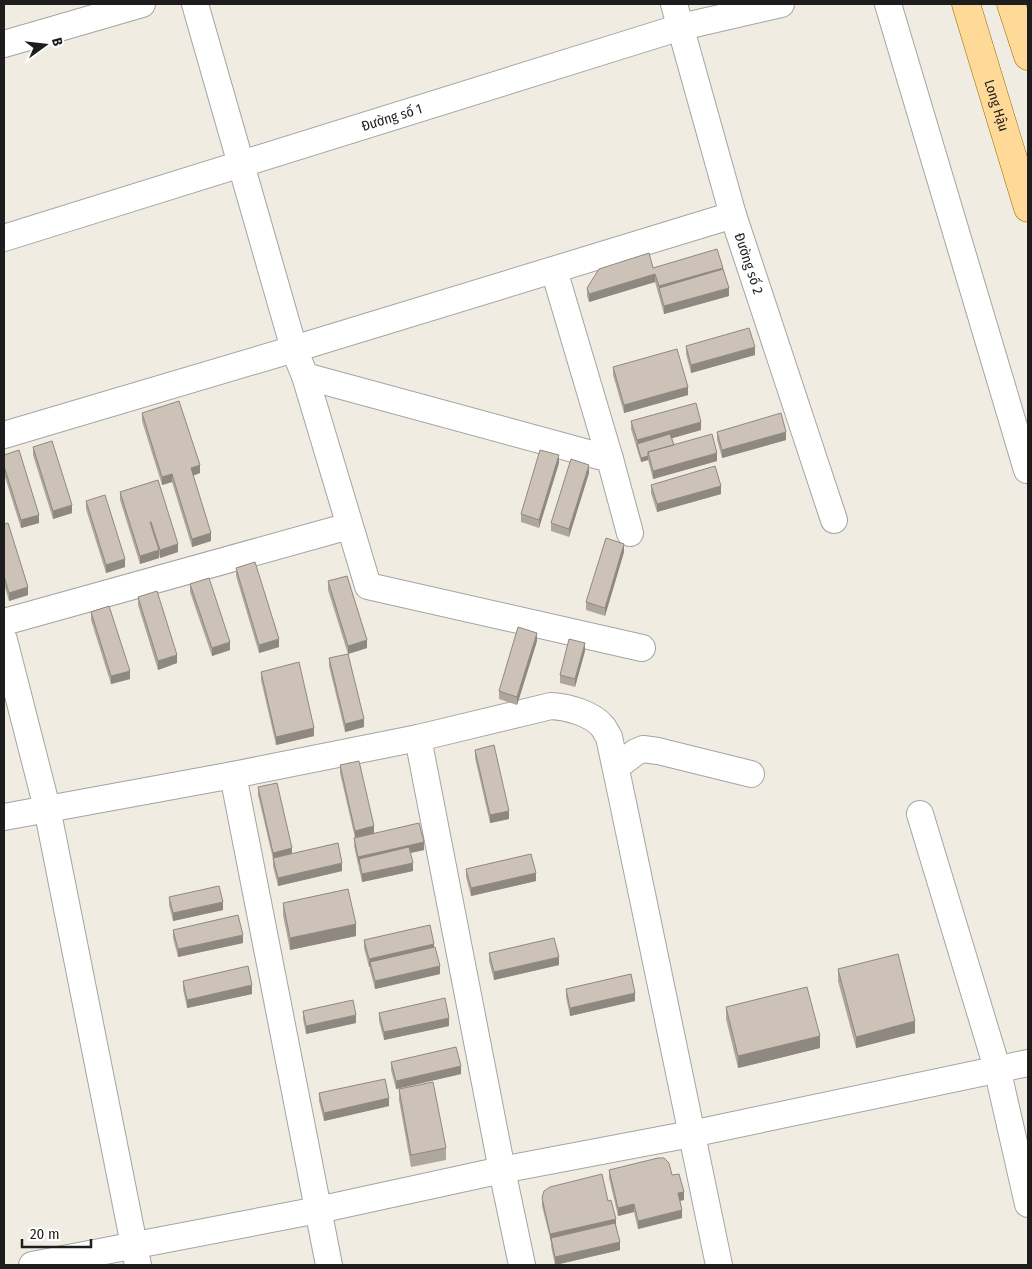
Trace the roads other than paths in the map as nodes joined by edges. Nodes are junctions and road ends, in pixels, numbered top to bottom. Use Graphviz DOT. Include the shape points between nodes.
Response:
graph roads {
  1 [pos="142,4"];
  2 [pos="195,4"];
  3 [pos="781,4"];
  4 [pos="888,4"];
  5 [pos="966,4"];
  6 [pos="1011,4"];
  7 [pos="677,15"];
  8 [pos="4,44"];
  9 [pos="1028,56"];
  10 [pos="241,164"];
  11 [pos="1028,208"];
  12 [pos="733,215"];
  13 [pos="4,238"];
  14 [pos="554,270"];
  15 [pos="294,349"];
  16 [pos="305,376"];
  17 [pos="4,435"];
  18 [pos="610,459"];
  19 [pos="1027,470"];
  20 [pos="834,520"];
  21 [pos="350,526"];
  22 [pos="630,533"];
  23 [pos="4,622"];
  24 [pos="4,640"];
  25 [pos="642,648"];
  26 [pos="418,738"];
  27 [pos="616,767"];
  28 [pos="233,774"];
  29 [pos="751,774"];
  30 [pos="47,808"];
  31 [pos="920,814"];
  32 [pos="4,817"];
  33 [pos="1028,1063"];
  34 [pos="998,1068"];
  35 [pos="690,1134"];
  36 [pos="502,1170"];
  37 [pos="1028,1204"];
  38 [pos="318,1210"];
  39 [pos="136,1256"];
  40 [pos="32,1265"];
  41 [pos="329,1265"];
  42 [pos="522,1265"];
  43 [pos="720,1265"];
  1 -- 8 [label="street"];
  2 -- 10 [label="street"];
  3 -- 7 [label="street, Đường số 1"];
  4 -- 19 [label="street"];
  5 -- 11 [label="main road, Long Hậu"];
  6 -- 9 [label="main road"];
  7 -- 10 [label="street, Đường số 1"];
  7 -- 12 [label="street, Đường số 2"];
  10 -- 13 [label="street, Đường số 1"];
  10 -- 15 [label="street"];
  12 -- 14 [label="street"];
  12 -- 20 [label="street, Đường số 2"];
  14 -- 15 [label="street"];
  14 -- 18 [label="street"];
  15 -- 16 [label="street"];
  15 -- 17 [label="street"];
  16 -- 18 [label="street"];
  16 -- 21 [label="street"];
  18 -- 22 [label="street"];
  21 -- 23 [label="street"];
  21 -- 25 [label="street" via="368,586"];
  24 -- 30 [label="street"];
  26 -- 27 [label="street" via="550,706 571,708 602,725 609,737"];
  26 -- 28 [label="street"];
  26 -- 36 [label="street"];
  27 -- 29 [label="street" via="643,749"];
  27 -- 35 [label="street"];
  28 -- 30 [label="street"];
  28 -- 38 [label="street"];
  30 -- 32 [label="street"];
  30 -- 39 [label="street"];
  31 -- 34 [label="street"];
  33 -- 34 [label="street"];
  34 -- 35 [label="street"];
  34 -- 37 [label="street"];
  35 -- 36 [label="street"];
  35 -- 43 [label="street"];
  36 -- 38 [label="street"];
  36 -- 42 [label="street"];
  38 -- 39 [label="street"];
  38 -- 41 [label="street"];
  39 -- 40 [label="street"];
}
